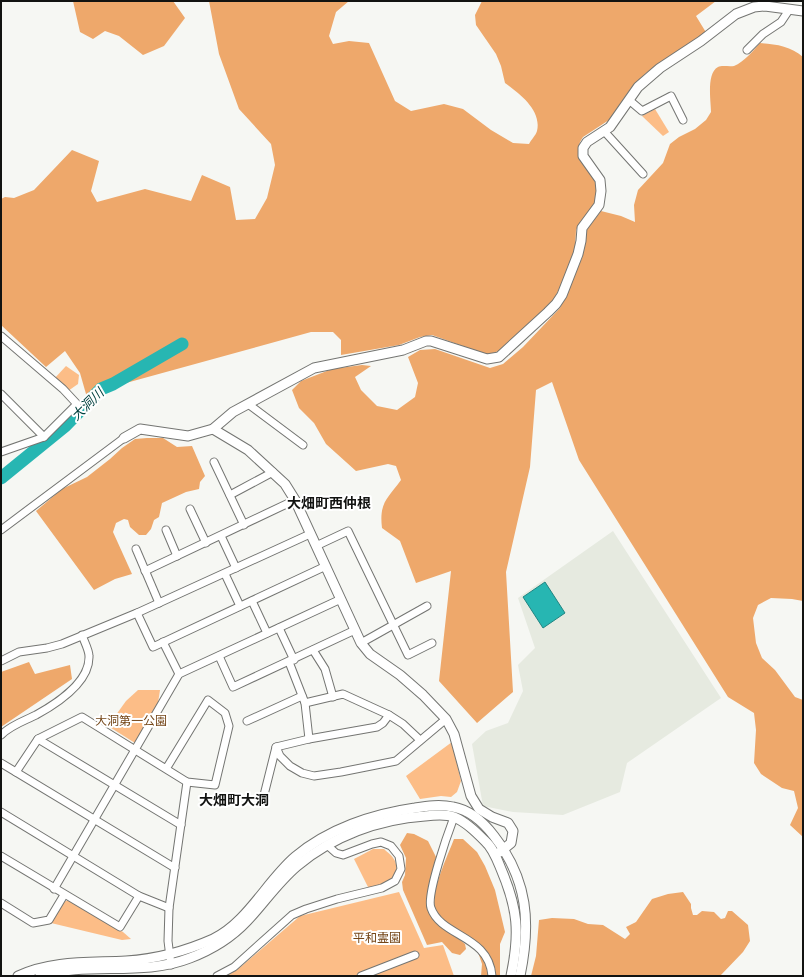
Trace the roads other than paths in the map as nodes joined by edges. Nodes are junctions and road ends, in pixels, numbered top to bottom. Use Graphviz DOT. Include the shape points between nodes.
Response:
graph roads {
  1 [pos="789,10"];
  2 [pos="803,11"];
  3 [pos="747,50"];
  4 [pos="629,100"];
  5 [pos="683,120"];
  6 [pos="604,131"];
  7 [pos="643,174"];
  8 [pos="1,336"];
  9 [pos="1,394"];
  10 [pos="248,404"];
  11 [pos="213,429"];
  12 [pos="44,437"];
  13 [pos="124,438"];
  14 [pos="303,445"];
  15 [pos="1,452"];
  16 [pos="214,462"];
  17 [pos="273,472"];
  18 [pos="230,495"];
  19 [pos="295,500"];
  20 [pos="190,509"];
  21 [pos="244,525"];
  22 [pos="1,530"];
  23 [pos="166,530"];
  24 [pos="310,534"];
  25 [pos="221,536"];
  26 [pos="206,543"];
  27 [pos="316,546"];
  28 [pos="136,549"];
  29 [pos="177,556"];
  30 [pos="326,566"];
  31 [pos="236,568"];
  32 [pos="145,571"];
  33 [pos="225,574"];
  34 [pos="341,599"];
  35 [pos="252,601"];
  36 [pos="159,603"];
  37 [pos="240,606"];
  38 [pos="427,606"];
  39 [pos="137,613"];
  40 [pos="393,625"];
  41 [pos="279,628"];
  42 [pos="355,630"];
  43 [pos="267,633"];
  44 [pos="82,635"];
  45 [pos="163,642"];
  46 [pos="361,643"];
  47 [pos="432,643"];
  48 [pos="313,650"];
  49 [pos="219,656"];
  50 [pos="1,661"];
  51 [pos="292,661"];
  52 [pos="179,674"];
  53 [pos="332,697"];
  54 [pos="303,699"];
  55 [pos="389,715"];
  56 [pos="446,719"];
  57 [pos="247,721"];
  58 [pos="1,735"];
  59 [pos="38,739"];
  60 [pos="309,739"];
  61 [pos="420,740"];
  62 [pos="276,747"];
  63 [pos="136,750"];
  64 [pos="1,763"];
  65 [pos="166,768"];
  66 [pos="16,772"];
  67 [pos="187,782"];
  68 [pos="115,784"];
  69 [pos="264,795"];
  70 [pos="1,812"];
  71 [pos="454,817"];
  72 [pos="94,819"];
  73 [pos="181,825"];
  74 [pos="328,845"];
  75 [pos="504,849"];
  76 [pos="1,856"];
  77 [pos="72,856"];
  78 [pos="496,856"];
  79 [pos="175,868"];
  80 [pos="54,889"];
  81 [pos="64,895"];
  82 [pos="139,896"];
  83 [pos="1,903"];
  84 [pos="169,908"];
  85 [pos="170,954"];
  86 [pos="416,955"];
  87 [pos="171,965"];
  88 [pos="18,976"];
  89 [pos="40,976"];
  90 [pos="217,976"];
  91 [pos="361,976"];
  92 [pos="492,976"];
  93 [pos="511,976"];
  94 [pos="520,976"];
  1 -- 2 [label="street"];
  1 -- 3 [label="street" via="781,22 763,34"];
  1 -- 4 [label="street" via="765,6 736,14 702,41 660,68 638,87"];
  4 -- 5 [label="street" via="642,111 671,96"];
  4 -- 6 [label="street" via="610,127"];
  6 -- 7 [label="street"];
  6 -- 10 [label="street" via="587,142 583,148 583,156 600,180 601,198 599,205 582,228 578,254 562,295 548,312 499,357 487,359 426,341 403,350 314,368"];
  8 -- 12 [label="street" via="77,404"];
  9 -- 12 [label="street"];
  10 -- 11 [label="street" via="233,412"];
  10 -- 14 [label="street"];
  11 -- 13 [label="street" via="188,436 140,429"];
  11 -- 17 [label="street" via="248,450"];
  12 -- 15 [label="street"];
  13 -- 22 [label="street"];
  16 -- 18 [label="street"];
  17 -- 18 [label="street"];
  17 -- 19 [label="street" via="285,484"];
  18 -- 21 [label="street"];
  19 -- 21 [label="street"];
  19 -- 24 [label="street"];
  20 -- 26 [label="street"];
  21 -- 25 [label="street"];
  23 -- 29 [label="street"];
  24 -- 27 [label="street"];
  24 -- 31 [label="street"];
  25 -- 26 [label="street"];
  25 -- 31 [label="street"];
  26 -- 29 [label="street"];
  27 -- 30 [label="street"];
  27 -- 40 [label="street" via="348,531"];
  28 -- 32 [label="street"];
  29 -- 32 [label="street"];
  30 -- 34 [label="street"];
  30 -- 35 [label="street"];
  31 -- 33 [label="street"];
  32 -- 36 [label="street"];
  33 -- 36 [label="street"];
  33 -- 37 [label="street"];
  34 -- 41 [label="street"];
  34 -- 42 [label="street"];
  35 -- 37 [label="street"];
  35 -- 43 [label="street"];
  36 -- 39 [label="street"];
  37 -- 45 [label="street"];
  38 -- 40 [label="street"];
  39 -- 44 [label="street"];
  39 -- 45 [label="street" via="153,647"];
  40 -- 46 [label="street"];
  40 -- 47 [label="street" via="408,656"];
  41 -- 43 [label="street"];
  41 -- 51 [label="street"];
  42 -- 46 [label="street"];
  42 -- 48 [label="street"];
  43 -- 49 [label="street"];
  44 -- 50 [label="street" via="47,648 19,652"];
  44 -- 58 [label="street" via="89,655 84,676 55,703"];
  45 -- 52 [label="street"];
  46 -- 56 [label="street" via="370,654 423,695"];
  48 -- 51 [label="street"];
  48 -- 53 [label="street" via="325,669"];
  49 -- 51 [label="street" via="233,687"];
  49 -- 52 [label="street"];
  51 -- 54 [label="street"];
  52 -- 63 [label="street"];
  53 -- 54 [label="street"];
  53 -- 55 [label="street" via="343,694"];
  54 -- 57 [label="street"];
  54 -- 60 [label="street"];
  55 -- 60 [label="street" via="377,727"];
  55 -- 61 [label="street"];
  56 -- 61 [label="street"];
  56 -- 75 [label="street" via="454,734 471,796 479,809 508,823 513,831 511,842"];
  59 -- 63 [label="street" via="82,717"];
  59 -- 66 [label="street"];
  59 -- 68 [label="street"];
  60 -- 62 [label="street"];
  61 -- 62 [label="street" via="396,761 314,776 290,766 280,756"];
  62 -- 69 [label="street"];
  63 -- 65 [label="street"];
  63 -- 68 [label="street"];
  64 -- 66 [label="street"];
  65 -- 67 [label="street"];
  65 -- 67 [label="street" via="208,700 225,714 229,726 215,785"];
  66 -- 72 [label="street"];
  67 -- 73 [label="street"];
  68 -- 72 [label="street"];
  68 -- 73 [label="street"];
  70 -- 77 [label="street"];
  71 -- 74 [label="street" via="432,815 387,821 358,830"];
  71 -- 78 [label="street" via="488,843"];
  71 -- 92 [label="street" via="431,892 430,908 442,923 476,945 485,955"];
  72 -- 77 [label="street"];
  72 -- 79 [label="street"];
  73 -- 79 [label="street"];
  74 -- 87 [label="street" via="287,876 229,937 214,947"];
  74 -- 90 [label="street" via="336,853 343,855 381,842 391,846 399,856 401,869 395,881 382,888 337,899 292,915 234,967"];
  75 -- 78 [label="street"];
  75 -- 85 [label="street" via="480,820 452,807 412,809 358,822 327,836 296,856 229,928 214,938"];
  75 -- 94 [label="street" via="518,878 524,906 526,938"];
  76 -- 80 [label="street"];
  77 -- 80 [label="street"];
  77 -- 82 [label="street"];
  78 -- 93 [label="street" via="514,903 517,922 517,942"];
  79 -- 84 [label="street"];
  80 -- 81 [label="street"];
  81 -- 82 [label="street" via="120,927"];
  81 -- 83 [label="street" via="49,920 33,923"];
  82 -- 84 [label="street"];
  84 -- 85 [label="street"];
  85 -- 87 [label="street"];
  85 -- 88 [label="street" via="128,961 59,964"];
  86 -- 91 [label="street"];
  87 -- 89 [label="street" via="150,968 82,969"];
}
